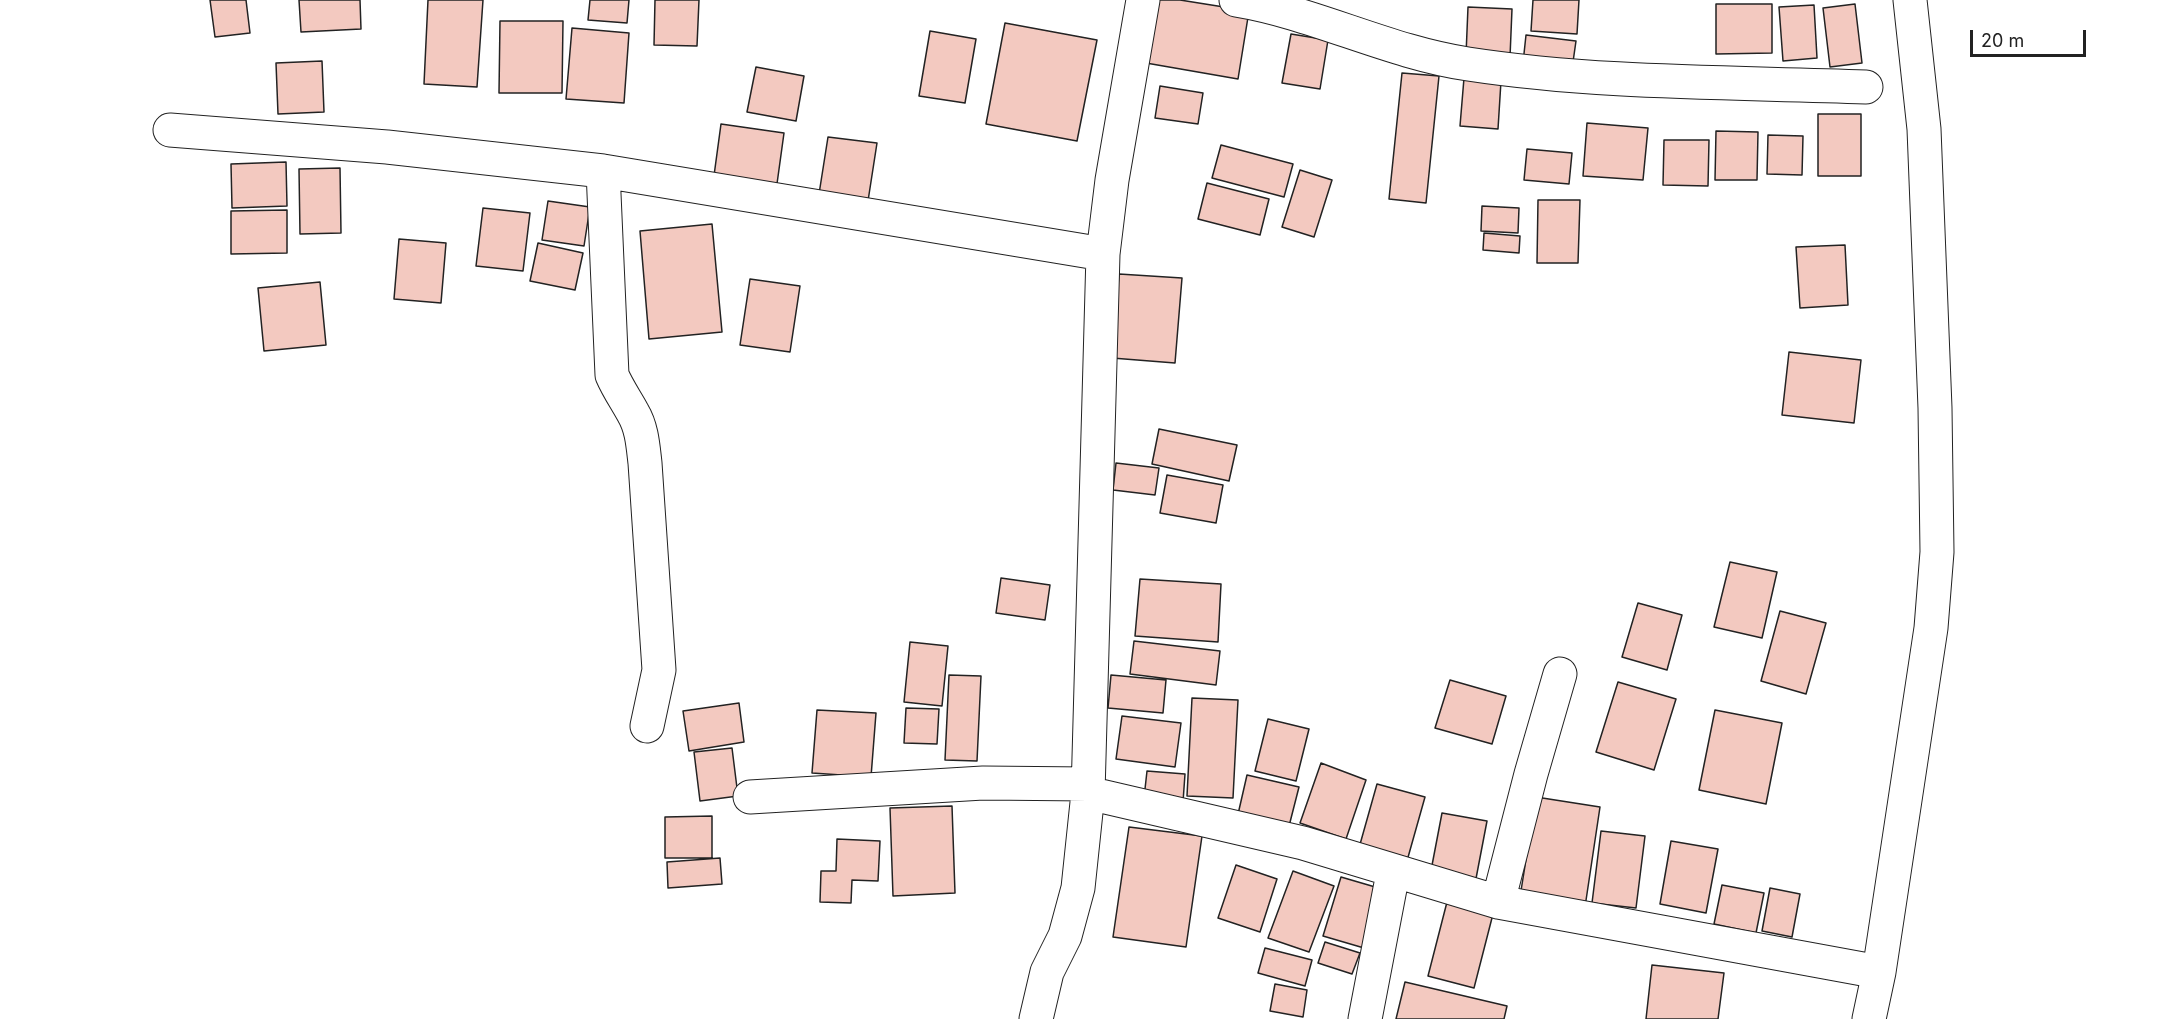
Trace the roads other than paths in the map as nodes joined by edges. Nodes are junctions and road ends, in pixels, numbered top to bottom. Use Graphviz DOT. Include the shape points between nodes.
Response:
graph roads {
  1 [pos="1143,0"];
  2 [pos="1236,0"];
  3 [pos="1910,0"];
  4 [pos="1866,87"];
  5 [pos="170,130"];
  6 [pos="603,171"];
  7 [pos="1103,254"];
  8 [pos="1560,674"];
  9 [pos="647,726"];
  10 [pos="1088,789"];
  11 [pos="750,797"];
  12 [pos="1393,873"];
  13 [pos="1498,902"];
  14 [pos="1879,972"];
  15 [pos="1036,1019"];
  16 [pos="1365,1019"];
  17 [pos="1869,1019"];
  1 -- 7 [label="street"];
  2 -- 4 [label="street" via="1466,64 1561,75"];
  3 -- 14 [label="street" via="1924,129 1935,408 1936,552 1931,628"];
  5 -- 6 [label="street" via="387,147"];
  6 -- 7 [label="street"];
  6 -- 9 [label="street" via="612,375 638,423 645,463 659,670"];
  7 -- 10 [label="street"];
  8 -- 13 [label="street"];
  10 -- 11 [label="street" via="983,783"];
  10 -- 12 [label="street" via="1303,843"];
  10 -- 15 [label="street" via="1078,888 1065,936 1047,972"];
  12 -- 13 [label="street"];
  12 -- 16 [label="street"];
  13 -- 14 [label="street"];
  14 -- 17 [label="street"];
}
